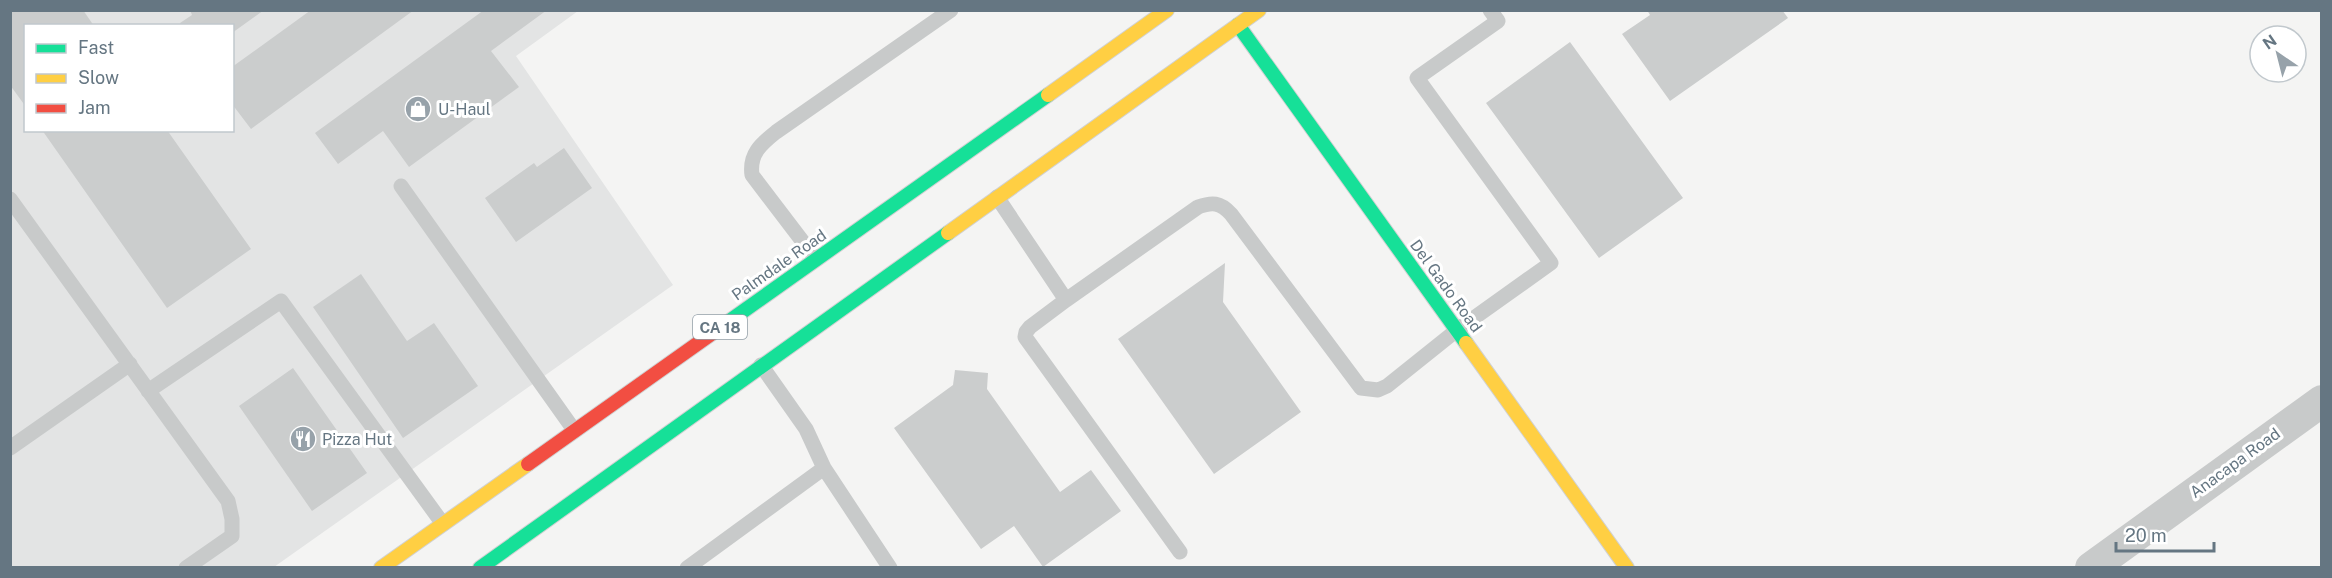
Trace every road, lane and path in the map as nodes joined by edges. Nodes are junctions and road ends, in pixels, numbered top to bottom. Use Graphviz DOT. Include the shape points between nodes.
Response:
graph roads {
  1 [pos="951,10"];
  2 [pos="1167,10"];
  3 [pos="1259,10"];
  4 [pos="1490,10"];
  5 [pos="1238,25"];
  6 [pos="400,186"];
  7 [pos="997,197"];
  8 [pos="10,199"];
  9 [pos="816,259"];
  10 [pos="1066,300"];
  11 [pos="1457,330"];
  12 [pos="130,364"];
  13 [pos="761,365"];
  14 [pos="148,391"];
  15 [pos="2322,401"];
  16 [pos="574,430"];
  17 [pos="10,448"];
  18 [pos="824,468"];
  19 [pos="443,524"];
  20 [pos="1180,552"];
  21 [pos="186,567"];
  22 [pos="381,567"];
  23 [pos="480,567"];
  24 [pos="687,567"];
  25 [pos="890,567"];
  26 [pos="1627,567"];
  27 [pos="2091,567"];
  1 -- 9 [label="lane" via="776,132 755,153 750,164 752,175"];
  2 -- 9 [label="main road, Palmdale Road / CA 18"];
  3 -- 5 [label="main road"];
  4 -- 11 [label="lane" via="1498,21 1417,78 1551,263"];
  5 -- 7 [label="main road"];
  5 -- 11 [label="main road, Del Gado Road"];
  6 -- 16 [label="lane"];
  7 -- 10 [label="lane"];
  7 -- 13 [label="main road"];
  8 -- 12 [label="lane"];
  9 -- 16 [label="main road, Palmdale Road / CA 18"];
  10 -- 11 [label="lane" via="1198,207 1217,203 1231,214 1361,388 1378,390 1387,386"];
  10 -- 20 [label="lane" via="1030,327 1025,338"];
  11 -- 26 [label="main road, Del Gado Road"];
  12 -- 14 [label="lane"];
  12 -- 17 [label="lane"];
  13 -- 18 [label="lane" via="806,429"];
  13 -- 23 [label="main road"];
  14 -- 19 [label="lane" via="281,301"];
  14 -- 21 [label="lane" via="228,501 232,519 232,536"];
  15 -- 27 [label="street, Anacapa Road"];
  16 -- 19 [label="main road, Palmdale Road / CA 18"];
  18 -- 24 [label="lane"];
  18 -- 25 [label="lane"];
  19 -- 22 [label="main road, Palmdale Road / CA 18"];
}
